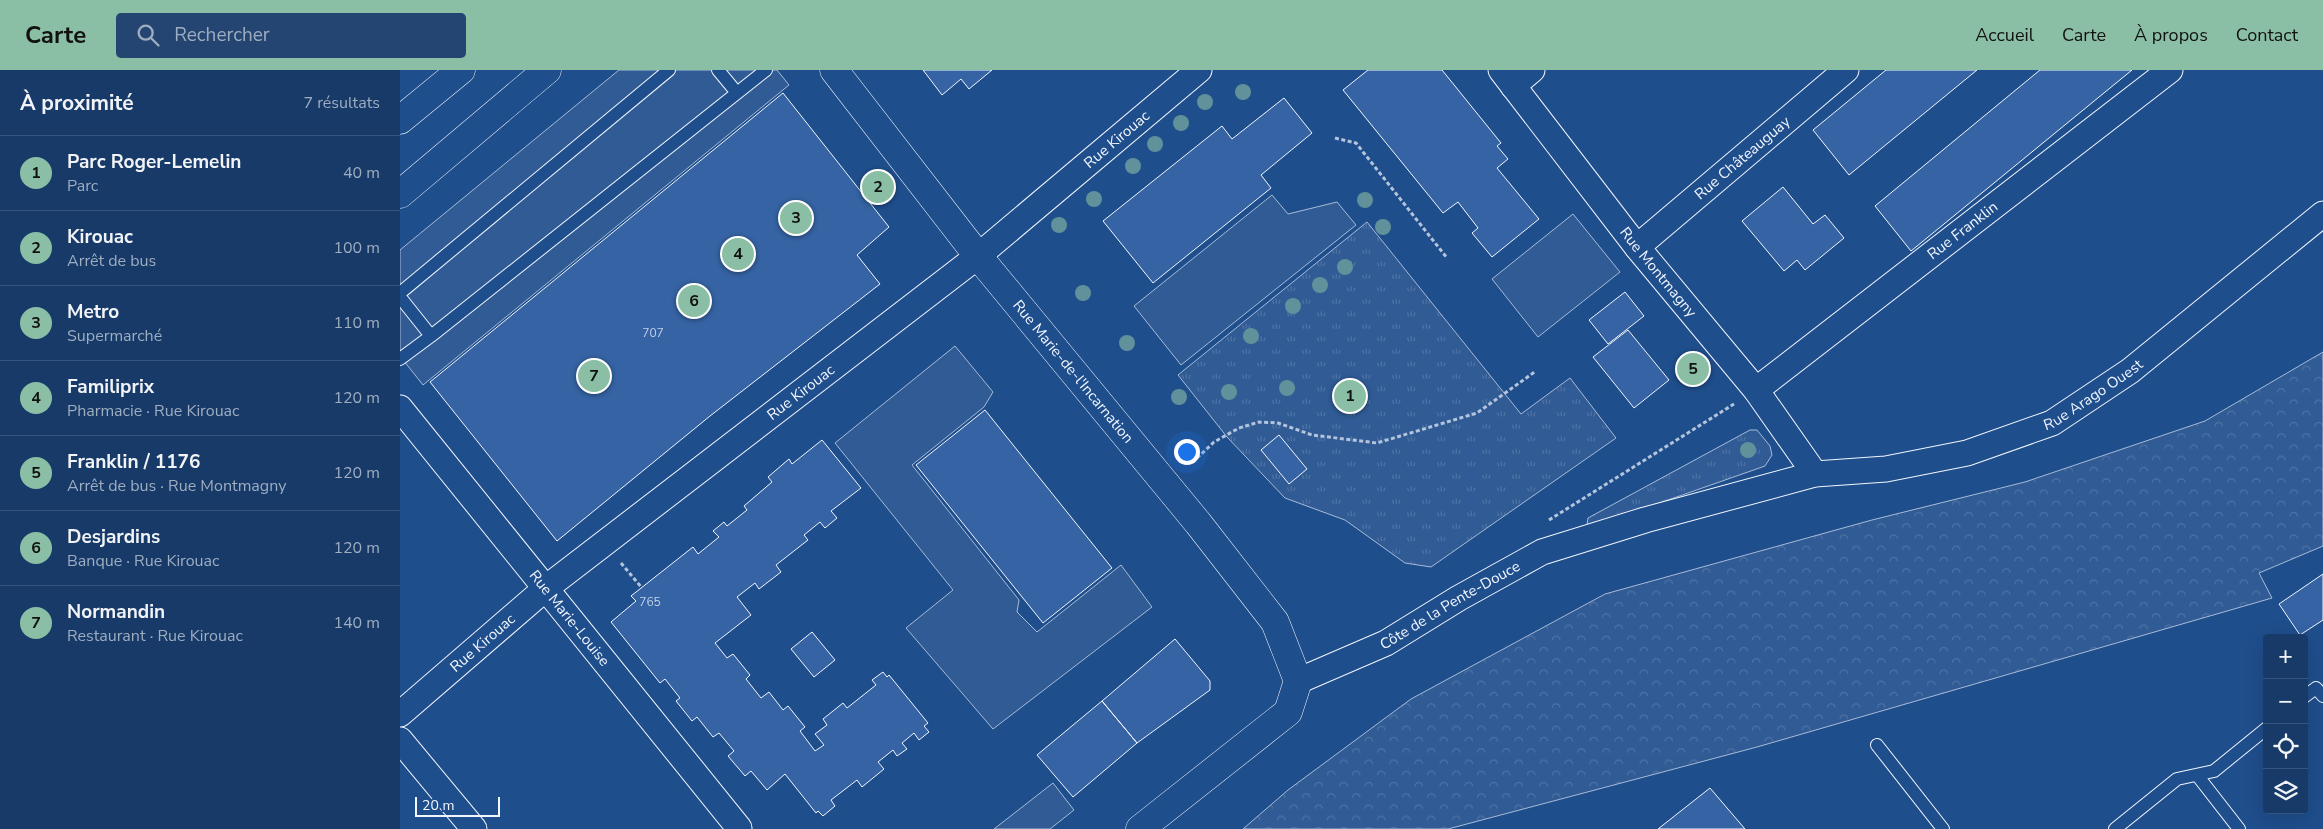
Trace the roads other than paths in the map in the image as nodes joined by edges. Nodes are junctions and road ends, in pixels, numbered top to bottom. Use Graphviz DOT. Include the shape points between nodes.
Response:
graph roads {
  1 [pos="547,70"];
  2 [pos="669,70"];
  3 [pos="718,70"];
  4 [pos="766,70"];
  5 [pos="834,70"];
  6 [pos="1199,70"];
  7 [pos="1532,70"];
  8 [pos="1846,70"];
  9 [pos="2170,70"];
  10 [pos="453,72"];
  11 [pos="1507,78"];
  12 [pos="737,93"];
  13 [pos="400,120"];
  14 [pos="400,194"];
  15 [pos="2323,214"];
  16 [pos="1637,247"];
  17 [pos="978,256"];
  18 [pos="400,295"];
  19 [pos="431,336"];
  20 [pos="400,359"];
  21 [pos="1756,390"];
  22 [pos="400,408"];
  23 [pos="1815,474"];
  24 [pos="546,588"];
  25 [pos="1298,680"];
  26 [pos="2308,694"];
  27 [pos="2323,696"];
  28 [pos="400,714"];
  29 [pos="2263,731"];
  30 [pos="400,740"];
  31 [pos="1876,745"];
  32 [pos="2197,775"];
  33 [pos="739,828"];
  34 [pos="474,829"];
  35 [pos="1140,829"];
  36 [pos="1943,829"];
  37 [pos="2115,829"];
  38 [pos="2239,829"];
  1 -- 14 [label="main road"];
  2 -- 18 [label="lane"];
  3 -- 12 [label="lane"];
  4 -- 12 [label="lane"];
  5 -- 17 [label="main road, Rue Marie-de-l'Incarnation"];
  6 -- 17 [label="street, Rue Kirouac"];
  7 -- 11 [label="street"];
  8 -- 16 [label="street, Rue Châteauguay"];
  9 -- 21 [label="street, Rue Franklin"];
  10 -- 13 [label="main road"];
  11 -- 16 [label="street, Rue Montmagny"];
  12 -- 19 [label="lane"];
  15 -- 23 [label="street, Rue Arago Ouest" via="2130,371 2052,423 1967,453 1886,469"];
  16 -- 21 [label="street, Rue Montmagny"];
  17 -- 24 [label="street, Rue Kirouac"];
  17 -- 25 [label="main road, Rue Marie-de-l'Incarnation" via="1198,523 1275,622"];
  18 -- 19 [label="lane"];
  19 -- 20 [label="lane"];
  21 -- 23 [label="street, Rue Montmagny"];
  22 -- 24 [label="street, Rue Marie-Louise"];
  23 -- 25 [label="street, Côte de la Pente-Douce" via="1644,520 1542,552 1386,643"];
  24 -- 28 [label="street, Rue Kirouac"];
  24 -- 33 [label="street, Rue Marie-Louise"];
  25 -- 35 [label="main road" via="1288,712"];
  26 -- 27 [label="lane" via="2316,688"];
  29 -- 32 [label="lane" via="2214,771"];
  30 -- 34 [label="street"];
  31 -- 36 [label="lane"];
  32 -- 37 [label="lane" via="2177,779"];
  32 -- 38 [label="lane"];
}
